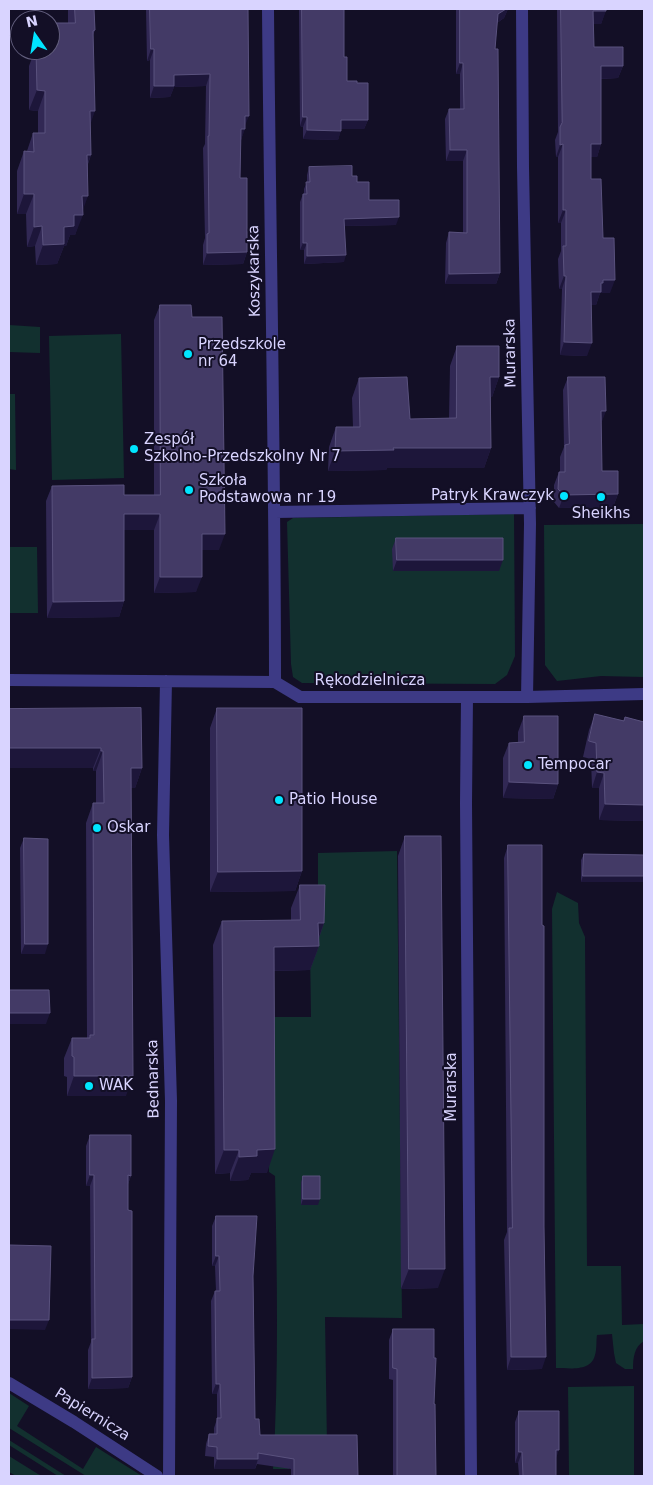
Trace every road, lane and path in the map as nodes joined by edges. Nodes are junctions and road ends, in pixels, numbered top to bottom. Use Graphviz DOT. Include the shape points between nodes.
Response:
graph roads {
  1 [pos="268,9"];
  2 [pos="522,9"];
  3 [pos="530,508"];
  4 [pos="275,512"];
  5 [pos="9,680"];
  6 [pos="166,681"];
  7 [pos="275,682"];
  8 [pos="644,694"];
  9 [pos="468,697"];
  10 [pos="528,697"];
  11 [pos="9,1383"];
  12 [pos="156,1476"];
  13 [pos="169,1476"];
  14 [pos="471,1476"];
  1 -- 4 [label="street, Koszykarska"];
  2 -- 3 [label="street, Murarska"];
  3 -- 4 [label="street"];
  3 -- 10 [label="street, Murarska"];
  4 -- 7 [label="street, Koszykarska"];
  5 -- 6 [label="street"];
  6 -- 7 [label="street"];
  6 -- 13 [label="street, Bednarska" via="163,835 171,1101"];
  7 -- 9 [label="street, Rękodzielnicza" via="300,697"];
  8 -- 10 [label="street, Rękodzielnicza"];
  9 -- 10 [label="street, Rękodzielnicza"];
  9 -- 14 [label="street, Murarska"];
  11 -- 12 [label="street, Papiernicza"];
}
